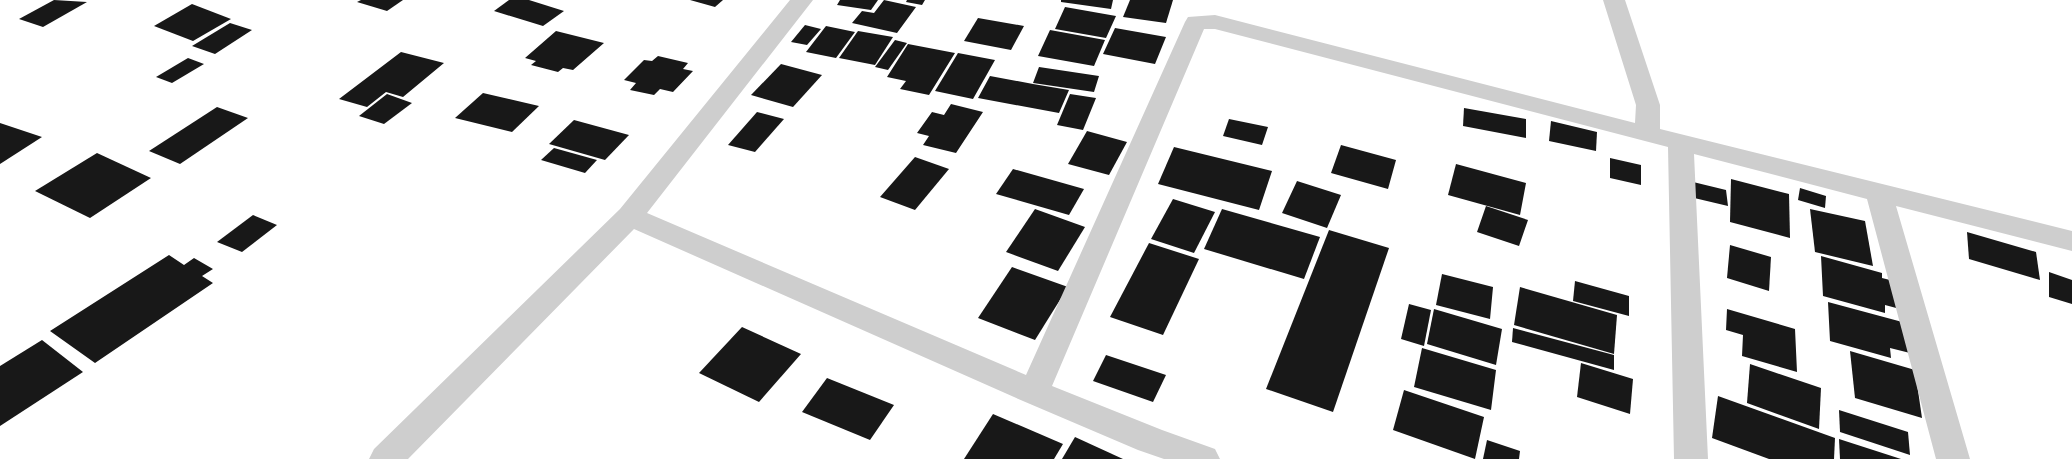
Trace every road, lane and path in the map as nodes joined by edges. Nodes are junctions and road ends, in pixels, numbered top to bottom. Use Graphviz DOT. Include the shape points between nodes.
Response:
graph roads {
  1 [pos="802,0"];
  2 [pos="1614,0"];
  3 [pos="1647,132"];
  4 [pos="1681,141"];
  5 [pos="1878,194"];
  6 [pos="630,216"];
  7 [pos="2072,241"];
  8 [pos="1034,392"];
  9 [pos="1145,450"];
  10 [pos="386,459"];
  11 [pos="1202,459"];
  12 [pos="1690,459"];
  13 [pos="1953,459"];
  1 -- 6 [label="street"];
  2 -- 3 [label="street" via="1648,105"];
  3 -- 4 [label="street"];
  3 -- 8 [label="street" via="1215,22 1196,22"];
  4 -- 5 [label="street"];
  4 -- 12 [label="street"];
  5 -- 7 [label="street"];
  5 -- 13 [label="street"];
  6 -- 8 [label="street"];
  6 -- 10 [label="street"];
  8 -- 9 [label="street"];
  9 -- 11 [label="street"];
}
